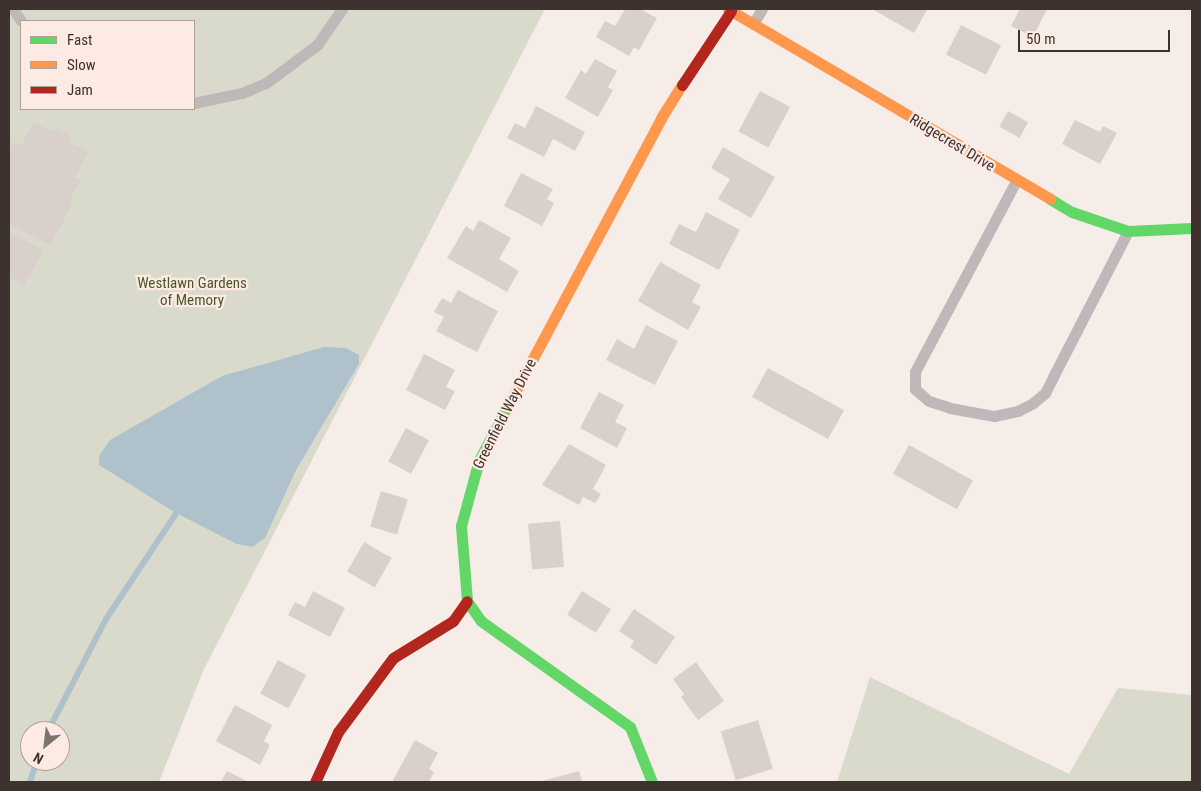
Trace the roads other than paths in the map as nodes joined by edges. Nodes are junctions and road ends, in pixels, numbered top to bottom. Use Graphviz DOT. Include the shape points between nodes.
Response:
graph roads {
  1 [pos="13,9"];
  2 [pos="342,9"];
  3 [pos="762,9"];
  4 [pos="729,10"];
  5 [pos="20,20"];
  6 [pos="753,24"];
  7 [pos="195,104"];
  8 [pos="1016,181"];
  9 [pos="1192,228"];
  10 [pos="1128,231"];
  11 [pos="466,600"];
  12 [pos="315,782"];
  13 [pos="652,782"];
  1 -- 5 [label="lane"];
  2 -- 7 [label="lane" via="317,44 266,83 242,93"];
  3 -- 6 [label="lane"];
  4 -- 6 [label="street, Ridgecrest Drive"];
  4 -- 11 [label="street, Greenfield Way Drive" via="661,118 479,460 461,526"];
  6 -- 8 [label="street, Ridgecrest Drive"];
  8 -- 10 [label="street, Ridgecrest Drive" via="1072,212"];
  8 -- 10 [label="lane" via="915,372 915,389 929,402 994,416 1018,411 1033,403 1045,392"];
  9 -- 10 [label="street, Ridgecrest Drive"];
  11 -- 12 [label="street" via="453,621 393,658 338,732"];
  11 -- 13 [label="street" via="481,620 630,728"];
}
